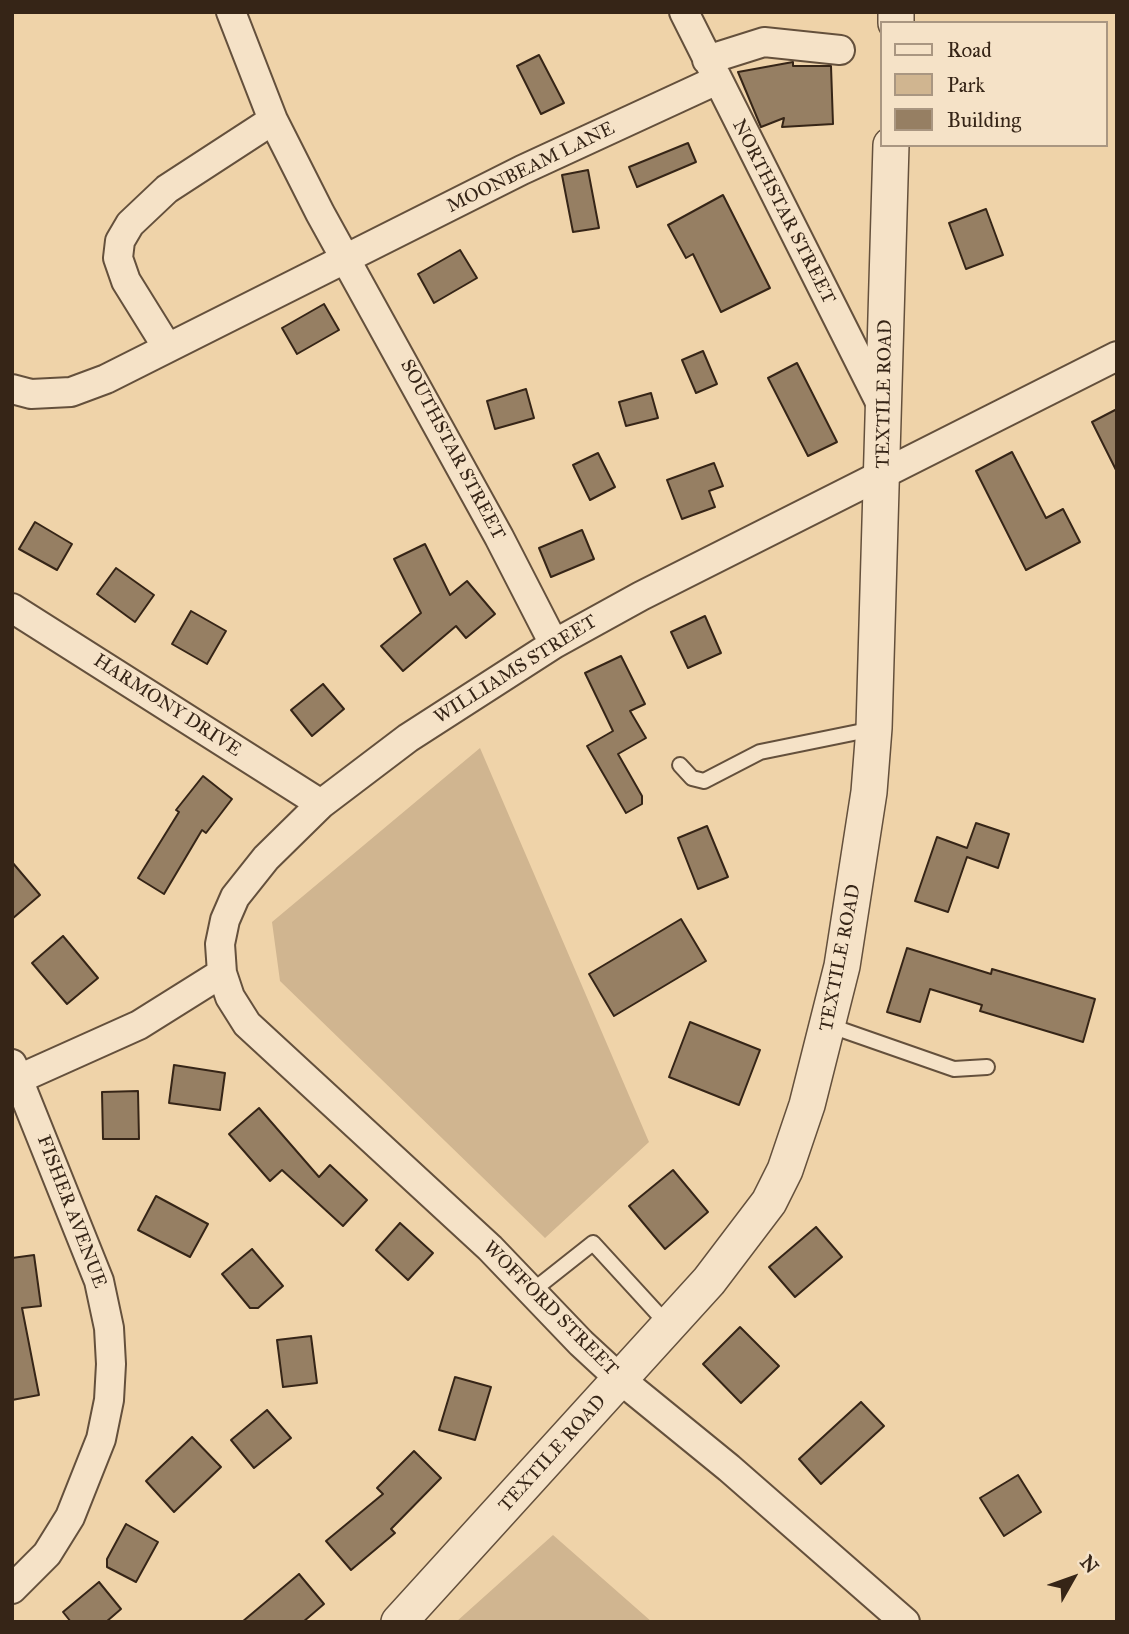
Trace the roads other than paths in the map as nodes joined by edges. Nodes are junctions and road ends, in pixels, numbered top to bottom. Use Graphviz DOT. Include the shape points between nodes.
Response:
graph roads {
  1 [pos="231,12"];
  2 [pos="684,12"];
  3 [pos="840,51"];
  4 [pos="712,70"];
  5 [pos="273,120"];
  6 [pos="891,147"];
  7 [pos="346,258"];
  8 [pos="167,347"];
  9 [pos="1117,356"];
  10 [pos="12,389"];
  11 [pos="884,410"];
  12 [pos="883,473"];
  13 [pos="12,608"];
  14 [pos="554,644"];
  15 [pos="874,728"];
  16 [pos="680,765"];
  17 [pos="321,804"];
  18 [pos="222,973"];
  19 [pos="828,1025"];
  20 [pos="988,1067"];
  21 [pos="14,1075"];
  22 [pos="531,1292"];
  23 [pos="669,1326"];
  24 [pos="621,1380"];
  25 [pos="12,1589"];
  26 [pos="399,1622"];
  27 [pos="905,1622"];
  1 -- 5 [label="street, SOUTHSTAR STREET"];
  2 -- 4 [label="street, NORTHSTAR STREET"];
  3 -- 4 [label="street, MOONBEAM LANE" via="764,42"];
  4 -- 7 [label="street, MOONBEAM LANE"];
  4 -- 11 [label="street, NORTHSTAR STREET"];
  5 -- 7 [label="street, SOUTHSTAR STREET"];
  5 -- 8 [label="street" via="167,190 120,241 118,258 126,281"];
  6 -- 11 [label="street, TEXTILE ROAD"];
  7 -- 8 [label="street"];
  7 -- 14 [label="street, SOUTHSTAR STREET"];
  8 -- 10 [label="street" via="71,392 45,395"];
  9 -- 12 [label="street, WILLIAMS STREET"];
  11 -- 12 [label="street, TEXTILE ROAD"];
  12 -- 14 [label="street, WILLIAMS STREET"];
  12 -- 15 [label="street, TEXTILE ROAD"];
  13 -- 17 [label="street, HARMONY DRIVE"];
  14 -- 17 [label="street, WILLIAMS STREET" via="408,737"];
  15 -- 16 [label="lane" via="760,752 704,781 692,778"];
  15 -- 19 [label="street, TEXTILE ROAD" via="861,856"];
  17 -- 18 [label="street, WILLIAMS STREET" via="266,858 235,897 220,944"];
  18 -- 21 [label="street" via="139,1025"];
  18 -- 22 [label="street, WOFFORD STREET" via="247,1024 490,1248"];
  19 -- 20 [label="lane" via="954,1069"];
  19 -- 23 [label="street, TEXTILE ROAD" via="799,1131 769,1202"];
  21 -- 25 [label="street, FISHER AVENUE" via="99,1281 111,1364 101,1439 70,1517 47,1554"];
  22 -- 23 [label="lane" via="593,1243"];
  22 -- 24 [label="street, WOFFORD STREET"];
  23 -- 24 [label="street, TEXTILE ROAD"];
  24 -- 26 [label="street, TEXTILE ROAD"];
  24 -- 27 [label="street, WOFFORD STREET"];
}
